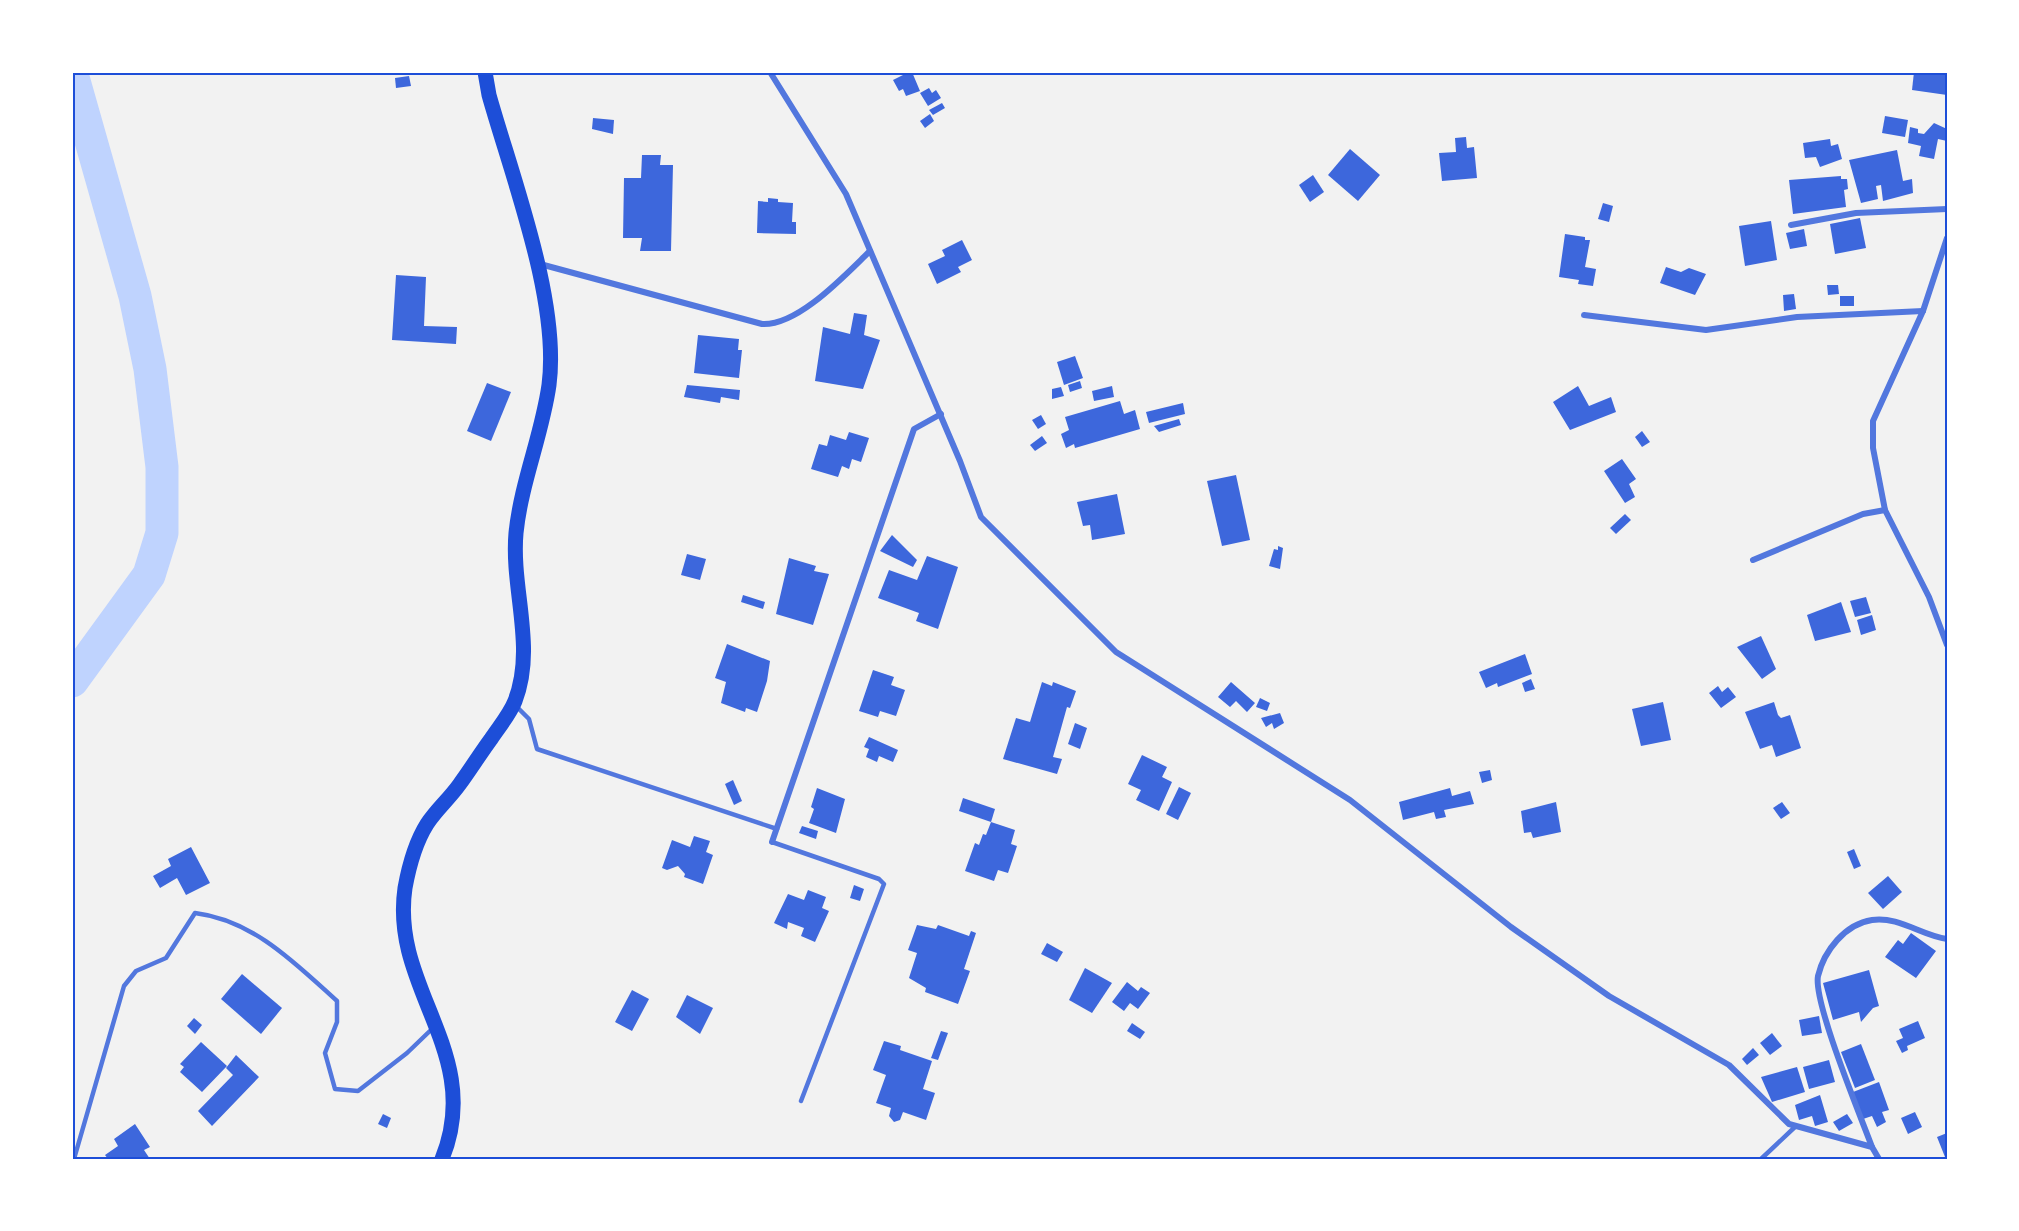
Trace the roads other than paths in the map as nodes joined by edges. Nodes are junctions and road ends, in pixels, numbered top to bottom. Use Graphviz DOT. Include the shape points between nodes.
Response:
graph roads {
  1 [pos="485,72"];
  2 [pos="770,72"];
  3 [pos="1947,209"];
  4 [pos="1791,225"];
  5 [pos="1947,238"];
  6 [pos="870,251"];
  7 [pos="536,263"];
  8 [pos="1923,311"];
  9 [pos="1584,315"];
  10 [pos="941,414"];
  11 [pos="1885,510"];
  12 [pos="1753,560"];
  13 [pos="1947,645"];
  14 [pos="514,704"];
  15 [pos="777,830"];
  16 [pos="772,842"];
  17 [pos="1947,939"];
  18 [pos="435,1026"];
  19 [pos="801,1101"];
  20 [pos="1796,1126"];
  21 [pos="1872,1147"];
  22 [pos="74,1159"];
  23 [pos="442,1159"];
  24 [pos="1761,1159"];
  25 [pos="1879,1159"];
  1 -- 7 [label="main road"];
  2 -- 6 [label="street" via="846,195"];
  3 -- 4 [label="street" via="1856,213"];
  5 -- 8 [label="street"];
  6 -- 7 [label="street" via="795,316 773,325"];
  6 -- 10 [label="street"];
  7 -- 14 [label="main road" via="546,307 549,384 516,535 524,651 521,684"];
  8 -- 9 [label="street" via="1797,317 1706,330"];
  8 -- 11 [label="street" via="1873,421 1873,448"];
  10 -- 15 [label="street" via="914,429"];
  10 -- 20 [label="street" via="981,518 1116,652 1350,800 1511,927 1589,982 1729,1065 1789,1124"];
  11 -- 12 [label="street" via="1863,514"];
  11 -- 13 [label="street" via="1929,597"];
  14 -- 15 [label="lane" via="529,719 537,749"];
  14 -- 18 [label="main road" via="458,787 427,824 412,855 404,924 411,961"];
  15 -- 16 [label="street"];
  16 -- 19 [label="lane" via="884,884"];
  17 -- 21 [label="street" via="1900,922 1872,920 1841,933 1818,978 1828,1027"];
  18 -- 22 [label="lane" via="358,1092 335,1089 325,1053 337,1022 337,1001 279,949 220,916 195,913 166,958 136,971 124,986"];
  18 -- 23 [label="main road" via="450,1065 455,1096 452,1128"];
  20 -- 21 [label="street"];
  20 -- 24 [label="lane"];
  21 -- 25 [label="street"];
}
